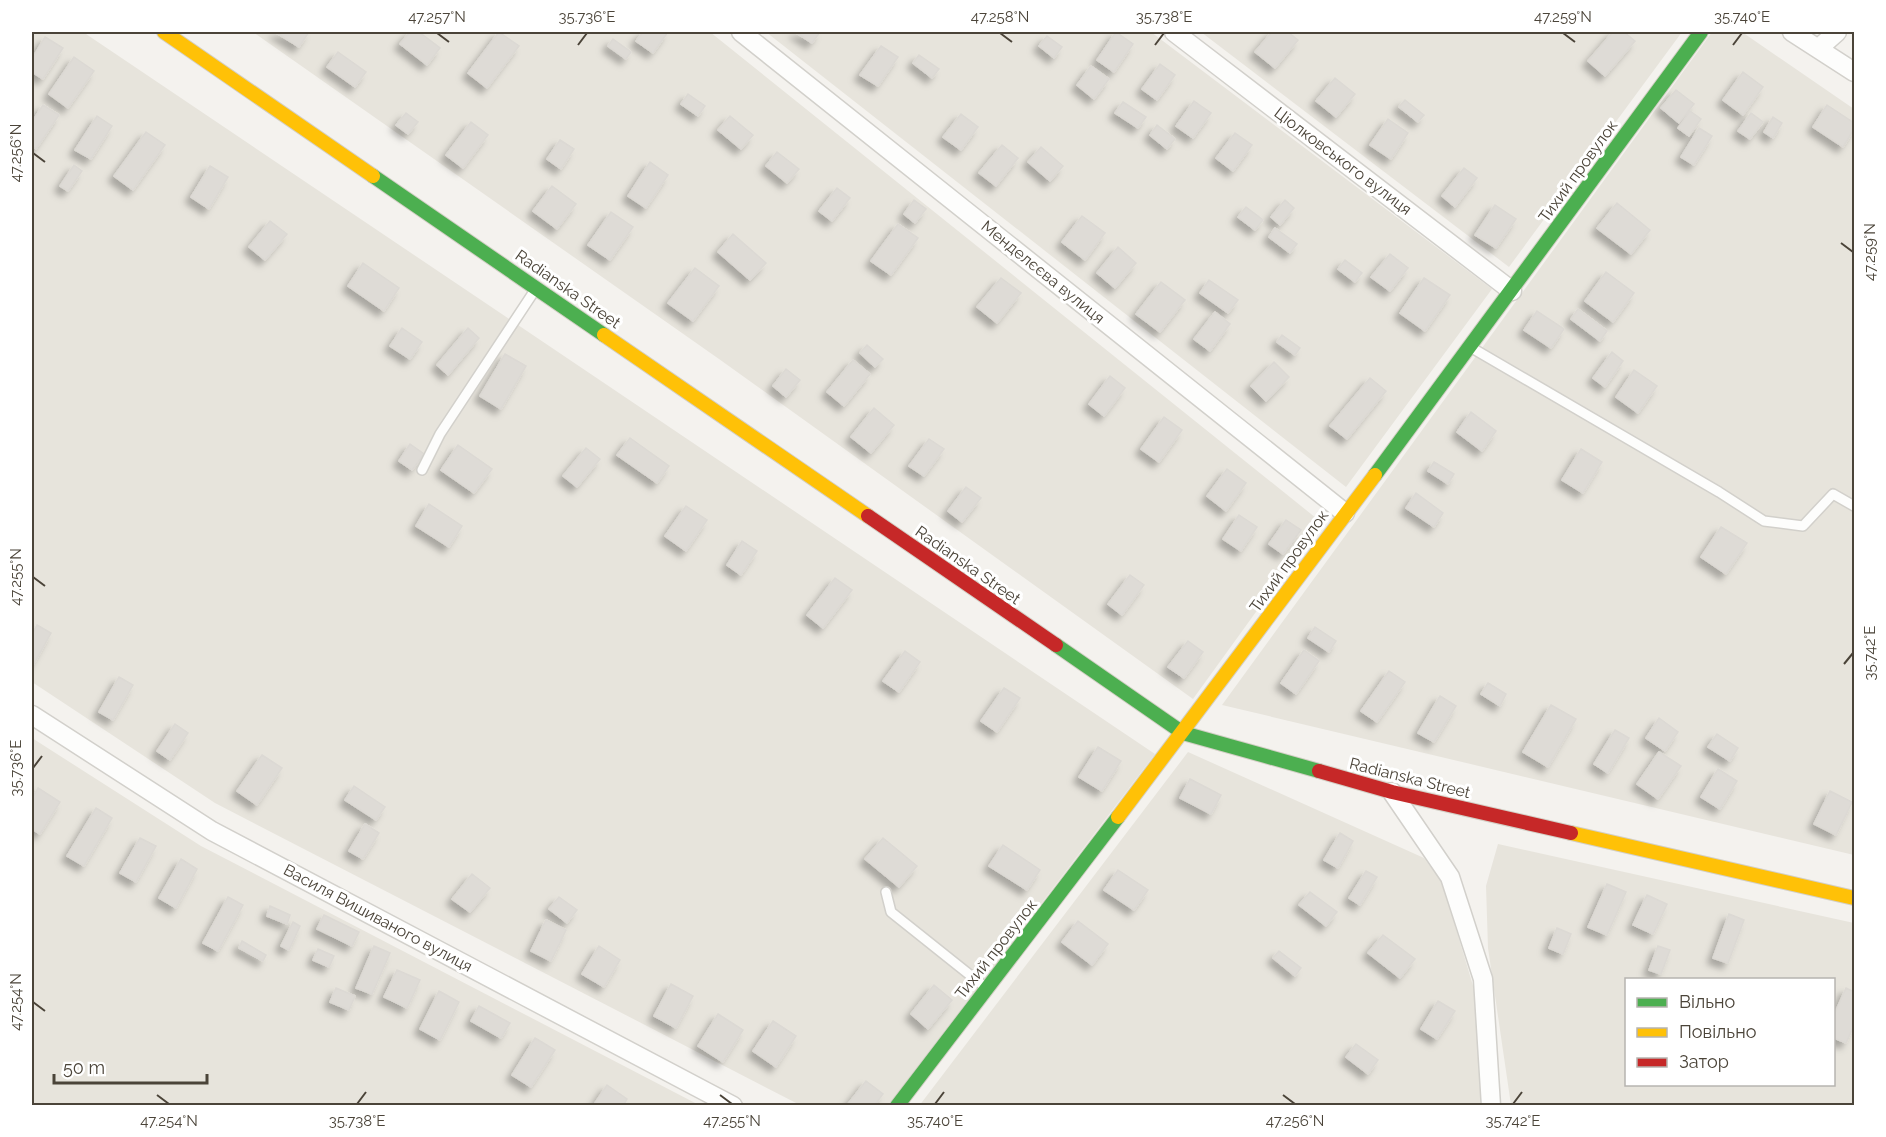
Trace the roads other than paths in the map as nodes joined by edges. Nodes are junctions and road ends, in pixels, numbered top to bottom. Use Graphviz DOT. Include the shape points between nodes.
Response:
graph roads {
  1 [pos="164,32"];
  2 [pos="741,32"];
  3 [pos="1174,32"];
  4 [pos="1701,32"];
  5 [pos="1792,32"];
  6 [pos="1837,32"];
  7 [pos="1819,48"];
  8 [pos="1854,72"];
  9 [pos="537,288"];
  10 [pos="1512,291"];
  11 [pos="1470,347"];
  12 [pos="422,470"];
  13 [pos="1854,506"];
  14 [pos="1345,513"];
  15 [pos="32,715"];
  16 [pos="1183,733"];
  17 [pos="1392,792"];
  18 [pos="886,892"];
  19 [pos="1854,898"];
  20 [pos="987,988"];
  21 [pos="734,1106"];
  22 [pos="897,1106"];
  23 [pos="1491,1106"];
  1 -- 9 [label="street, Radianska Street"];
  2 -- 14 [label="street, Менделєєва вулиця"];
  3 -- 10 [label="street, Ціолковського вулиця"];
  4 -- 10 [label="street, Тихий провулок"];
  5 -- 7 [label="street"];
  6 -- 7 [label="street"];
  7 -- 8 [label="street"];
  9 -- 12 [label="lane" via="440,434"];
  9 -- 16 [label="street, Radianska Street"];
  10 -- 11 [label="street, Тихий провулок"];
  11 -- 13 [label="lane" via="1764,521 1803,526 1833,494"];
  11 -- 14 [label="street, Тихий провулок"];
  14 -- 16 [label="street, Тихий провулок"];
  15 -- 21 [label="street, Василя Вишиваного вулиця" via="212,831"];
  16 -- 17 [label="street, Radianska Street"];
  16 -- 20 [label="street, Тихий провулок"];
  17 -- 19 [label="street, Radianska Street"];
  17 -- 23 [label="street" via="1450,877 1480,968"];
  18 -- 20 [label="lane" via="891,912"];
  20 -- 22 [label="street, Тихий провулок"];
}
